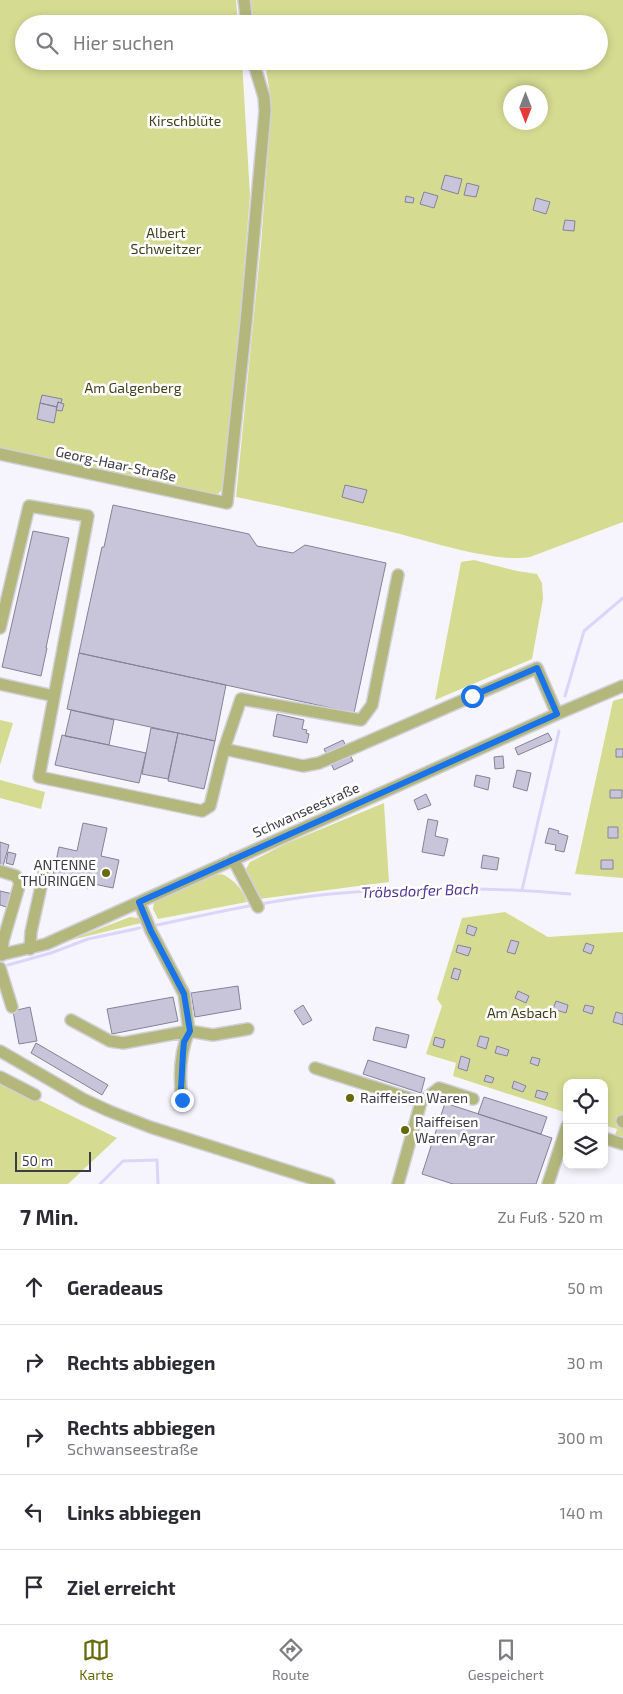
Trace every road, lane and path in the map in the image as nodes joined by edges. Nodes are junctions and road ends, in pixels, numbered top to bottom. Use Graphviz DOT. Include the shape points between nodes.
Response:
graph roads {
  1 [pos="244,0"];
  2 [pos="246,15"];
  3 [pos="256,70"];
  4 [pos="0,454"];
  5 [pos="398,575"];
  6 [pos="0,628"];
  7 [pos="0,684"];
  8 [pos="623,686"];
  9 [pos="54,696"];
  10 [pos="557,714"];
  11 [pos="224,749"];
  12 [pos="232,859"];
  13 [pos="0,871"];
  14 [pos="44,873"];
  15 [pos="139,902"];
  16 [pos="258,907"];
  17 [pos="30,949"];
  18 [pos="1,955"];
  19 [pos="0,968"];
  20 [pos="12,1007"];
  21 [pos="71,1020"];
  22 [pos="248,1029"];
  23 [pos="190,1031"];
  24 [pos="0,1051"];
  25 [pos="316,1068"];
  26 [pos="0,1076"];
  27 [pos="35,1095"];
  28 [pos="474,1099"];
  29 [pos="182,1100"];
  30 [pos="421,1102"];
  31 [pos="563,1138"];
  32 [pos="608,1139"];
  33 [pos="623,1144"];
  34 [pos="401,1183"];
  35 [pos="329,1184"];
  36 [pos="548,1184"];
  1 -- 2 [label="street"];
  3 -- 4 [label="street, Georg-Haar-Straße" via="265,111 227,503"];
  5 -- 11 [label="street" via="372,704 361,720 241,699"];
  6 -- 9 [label="street" via="29,506 88,516"];
  7 -- 9 [label="street"];
  8 -- 10 [label="street, Schwanseestraße"];
  9 -- 11 [label="street" via="39,777 202,811 210,806"];
  10 -- 11 [label="street" via="537,668 319,763 303,766"];
  10 -- 12 [label="street, Schwanseestraße"];
  12 -- 15 [label="street, Schwanseestraße"];
  12 -- 16 [label="street"];
  13 -- 18 [label="street" via="16,876 20,883"];
  14 -- 17 [label="street"];
  15 -- 17 [label="street, Schwanseestraße"];
  15 -- 23 [label="street" via="184,994"];
  17 -- 18 [label="street, Schwanseestraße"];
  19 -- 20 [label="street"];
  21 -- 23 [label="street" via="110,1041 123,1043"];
  22 -- 23 [label="street" via="213,1035"];
  23 -- 29 [label="street" via="184,1042"];
  24 -- 35 [label="street" via="109,1111"];
  25 -- 30 [label="street"];
  26 -- 27 [label="street"];
  28 -- 30 [label="street" via="439,1088"];
  30 -- 34 [label="street"];
  31 -- 36 [label="street"];
  32 -- 33 [label="street"];
}
